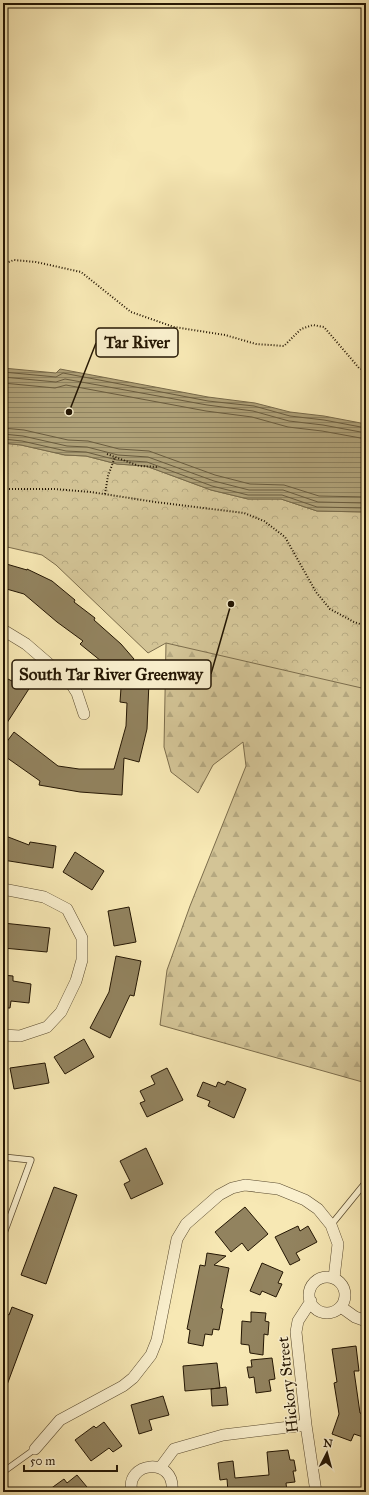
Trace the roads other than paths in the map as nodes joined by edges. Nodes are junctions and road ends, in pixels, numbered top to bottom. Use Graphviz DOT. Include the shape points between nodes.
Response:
graph roads {
  1 [pos="3,630"];
  2 [pos="84,714"];
  3 [pos="3,889"];
  4 [pos="3,1035"];
  5 [pos="3,1157"];
  6 [pos="366,1182"];
  7 [pos="331,1225"];
  8 [pos="3,1236"];
  9 [pos="334,1278"];
  10 [pos="311,1301"];
  11 [pos="341,1307"];
  12 [pos="366,1321"];
  13 [pos="306,1425"];
  14 [pos="35,1449"];
  15 [pos="160,1468"];
  16 [pos="3,1472"];
  17 [pos="132,1492"];
  18 [pos="172,1492"];
  19 [pos="316,1492"];
  1 -- 2 [label="street" via="26,644 70,682 77,693"];
  3 -- 4 [label="street" via="44,896 67,909 82,938 82,960 61,1012 47,1027 20,1036"];
  5 -- 8 [label="lane" via="31,1160"];
  6 -- 7 [label="lane"];
  7 -- 9 [label="street" via="338,1244"];
  7 -- 14 [label="street" via="318,1208 306,1200 278,1189 245,1185 219,1195 186,1224 177,1239 157,1340 151,1355 133,1378 122,1386 60,1420"];
  9 -- 10 [label="street, Hickory Street" via="322,1277 312,1284 309,1296"];
  9 -- 11 [label="street" via="345,1290 345,1299"];
  10 -- 11 [label="street" via="314,1308 325,1313 334,1312"];
  10 -- 13 [label="street, Hickory Street" via="298,1321 296,1332"];
  11 -- 12 [label="street" via="355,1318"];
  13 -- 15 [label="street" via="223,1435 174,1449"];
  13 -- 19 [label="street, Hickory Street"];
  14 -- 16 [label="lane"];
  15 -- 17 [label="street" via="149,1466 139,1471 132,1479"];
  15 -- 18 [label="street" via="168,1474"];
}
